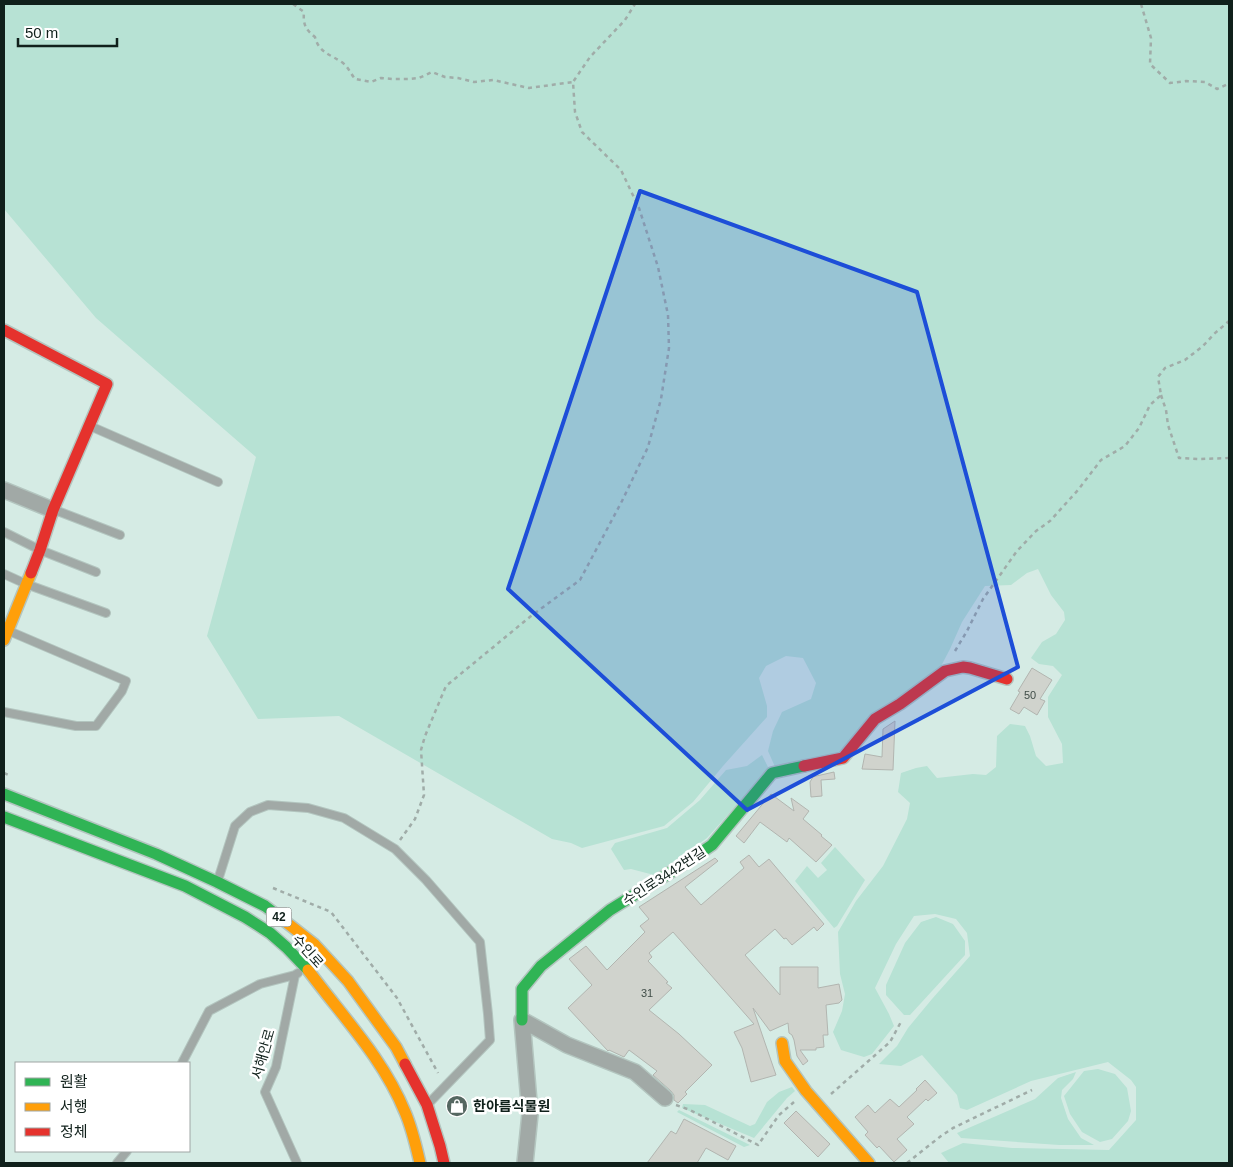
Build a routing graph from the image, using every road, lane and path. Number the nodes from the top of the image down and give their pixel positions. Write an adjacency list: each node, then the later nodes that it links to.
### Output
1 (293, 4): 4 (path)
2 (635, 4): 4 (path)
3 (1141, 4): 5 (path)
4 (574, 82): 27 (path)
5 (1229, 84)
6 (1229, 321): 8 (path)
7 (4, 330): 9 (street)
8 (1161, 395): 10 (path); 22 (path)
9 (90, 426): 11 (lane); 13 (street)
10 (1229, 458)
11 (218, 482)
12 (4, 490): 13 (street)
13 (53, 510): 15 (lane); 16 (street)
14 (4, 532): 16 (lane)
15 (120, 534)
16 (40, 550): 17 (lane); 19 (street)
17 (96, 572)
18 (4, 574): 19 (lane)
19 (26, 584): 20 (lane); 21 (street)
20 (106, 614)
21 (6, 635): 24 (lane)
22 (946, 671): 23 (street, 수인로3442번길); 31 (street, 수인로3442번길)
23 (1007, 679)
24 (4, 712)
25 (4, 794): 28 (street, 수인로 / 42)
26 (4, 817): 29 (street, 수인로 / 42)
27 (395, 849): 28 (lane); 38 (lane)
28 (218, 882): 38 (street, 수인로 / 42)
29 (305, 967): 30 (lane); 43 (street, 수인로 / 42)
30 (295, 976): 34 (lane); 42 (lane, 서해안로)
31 (522, 1020): 37 (street); 45 (street, 수인로3442번길)
32 (902, 1020): 39 (path)
33 (782, 1043): 36 (street)
34 (183, 1062)
35 (1032, 1090): 47 (path)
36 (806, 1091): 37 (path); 39 (street)
37 (665, 1098)
38 (427, 1105): 44 (street, 수인로 / 42)
39 (819, 1105): 46 (street)
40 (126, 1152): 41 (lane)
41 (116, 1163)
42 (297, 1163)
43 (420, 1163)
44 (444, 1163)
45 (525, 1163)
46 (869, 1163)
47 (907, 1163)

